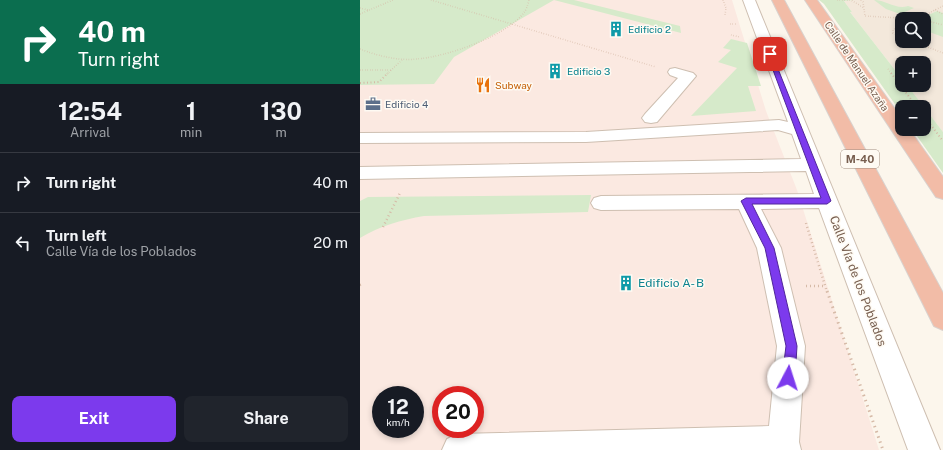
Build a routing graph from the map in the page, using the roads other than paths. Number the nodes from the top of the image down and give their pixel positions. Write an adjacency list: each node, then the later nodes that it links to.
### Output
1 (749, 0): 6 (street, Calle Vía de los Poblados)
2 (778, 0): 15 (highway, M-40)
3 (811, 0): 11 (highway, Calle de Manuel Azaña)
4 (675, 72): 5 (street)
5 (651, 118)
6 (792, 124): 7 (street); 8 (street, Calle Vía de los Poblados)
7 (360, 138)
8 (813, 165): 9 (street); 13 (street, Calle Vía de los Poblados)
9 (698, 168): 10 (street); 12 (street)
10 (360, 173)
11 (943, 192)
12 (736, 201): 13 (street); 14 (street); 16 (street)
13 (827, 201): 18 (street, Calle Vía de los Poblados)
14 (601, 203)
15 (943, 318)
16 (784, 446): 17 (street)
17 (458, 450)
18 (924, 450)

